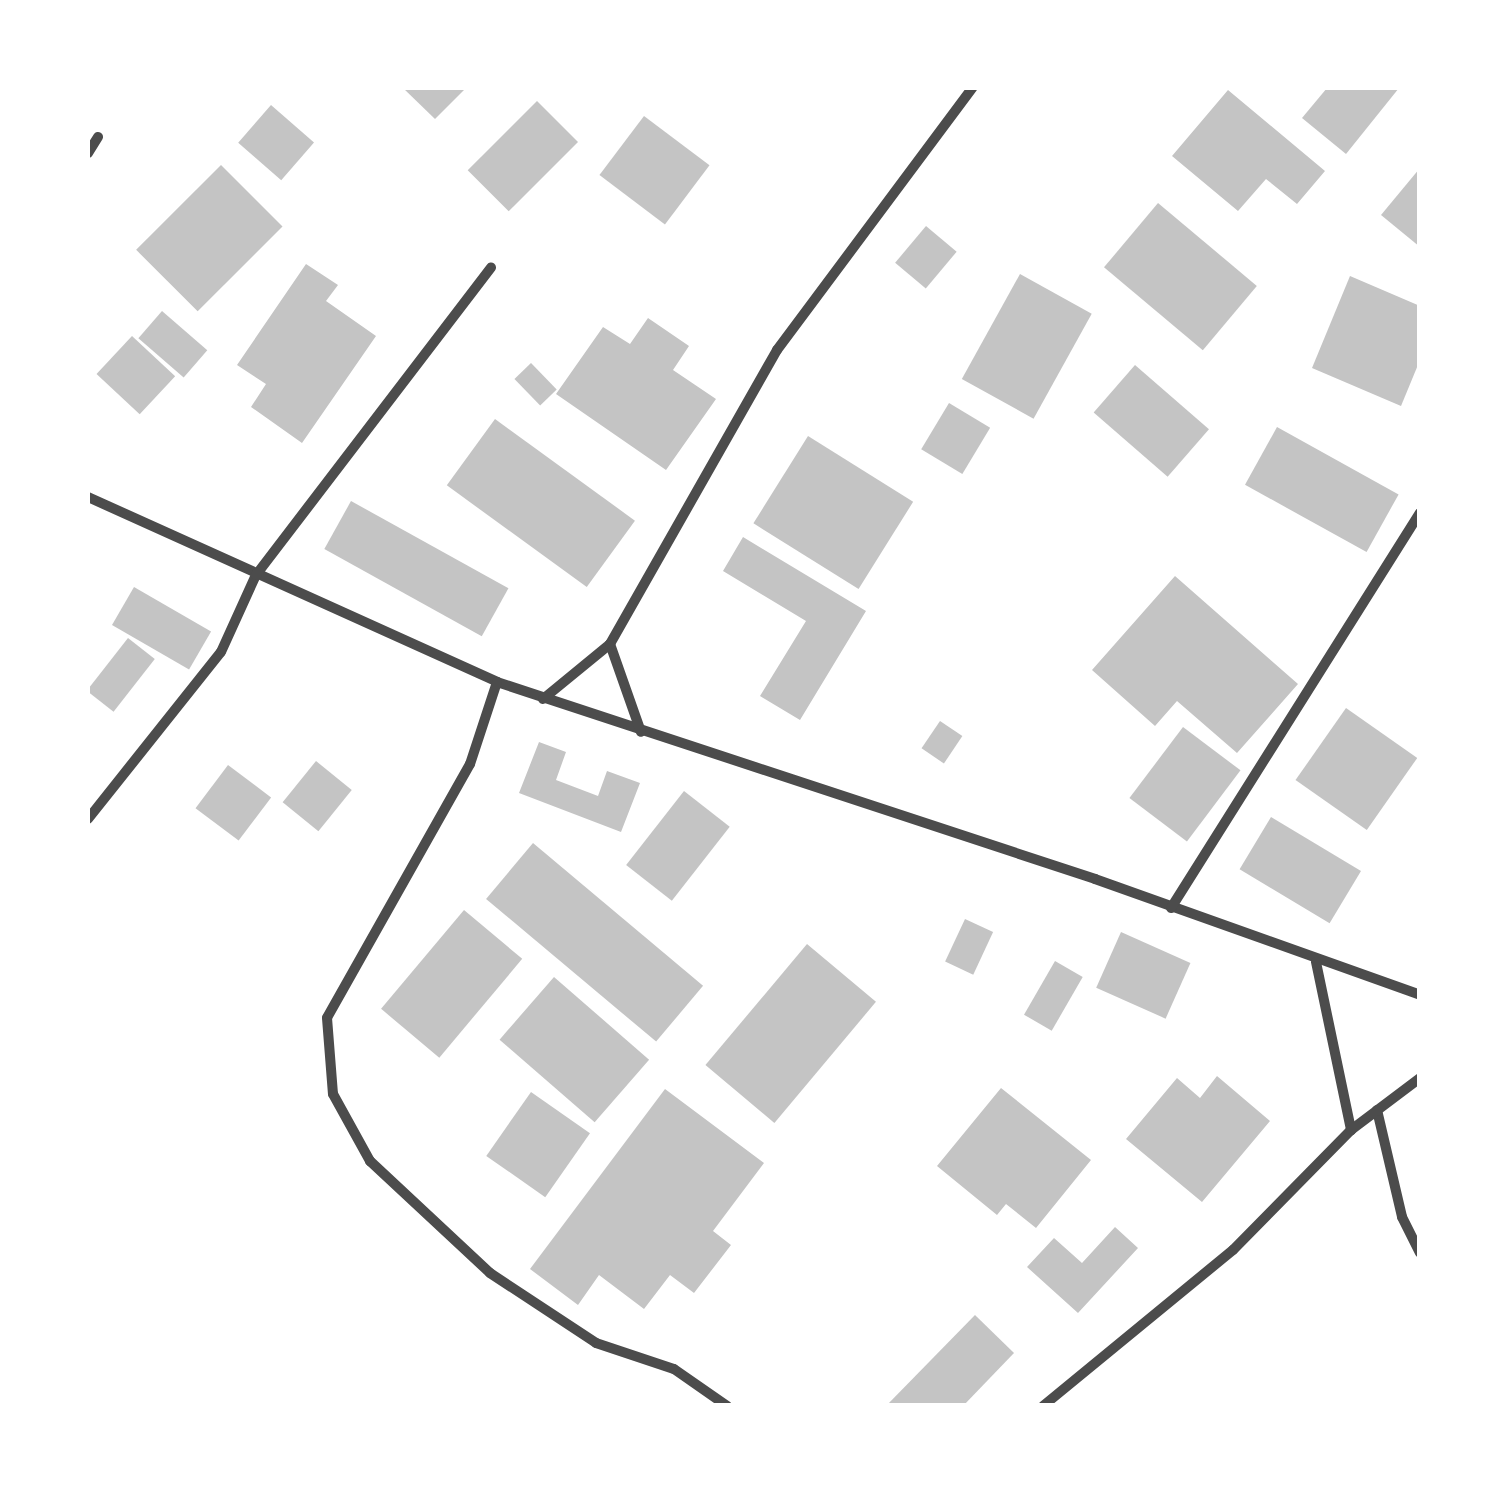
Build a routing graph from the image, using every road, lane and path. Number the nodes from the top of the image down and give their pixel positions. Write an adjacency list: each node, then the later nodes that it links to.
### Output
1 (972, 88): 8 (street)
2 (98, 137): 3 (street)
3 (88, 153)
4 (491, 268): 7 (street)
5 (88, 498): 7 (street)
6 (1420, 513): 13 (street)
7 (256, 575): 9 (street); 12 (street)
8 (610, 644): 10 (street); 11 (street)
9 (497, 682): 10 (street); 20 (street)
10 (543, 699): 11 (street)
11 (641, 732): 13 (street)
12 (88, 819)
13 (1171, 908): 14 (street)
14 (1316, 962): 15 (street); 18 (street)
15 (1420, 995)
16 (1420, 1078): 17 (street)
17 (1377, 1110): 18 (street); 19 (street)
18 (1351, 1130): 21 (street)
19 (1420, 1253)
20 (727, 1406)
21 (1043, 1406)

